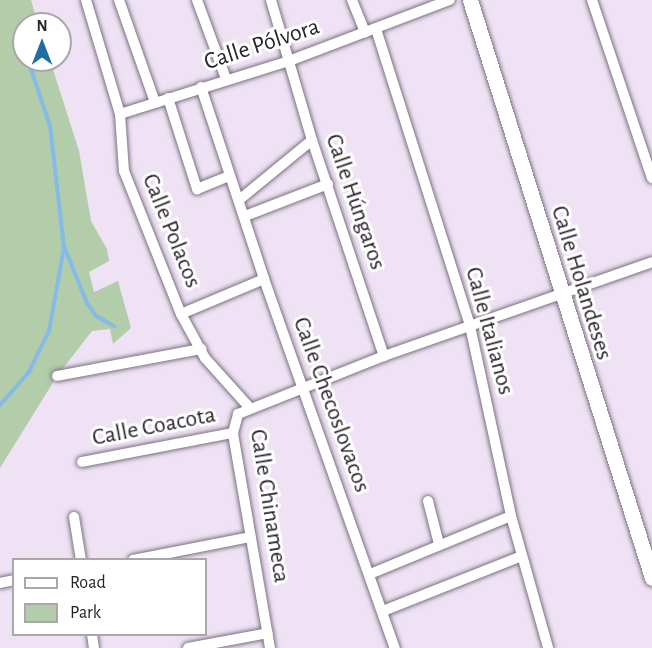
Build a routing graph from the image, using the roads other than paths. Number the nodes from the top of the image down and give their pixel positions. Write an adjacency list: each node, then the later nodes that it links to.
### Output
1 (86, 0): 17 (street, Calle Polacos)
2 (119, 0): 16 (street)
3 (197, 0): 13 (street)
4 (271, 0): 12 (street, Calle Húngaros)
5 (352, 0): 11 (street)
6 (450, 0): 9 (street, Calle Pólvora)
7 (470, 0): 26 (street, Calle Holandeses)
8 (592, 0): 20 (street)
9 (429, 3): 10 (street, Calle Pólvora)
10 (376, 29): 11 (street, Calle Pólvora); 28 (street, Calle Italianos)
11 (365, 33): 12 (street, Calle Pólvora)
12 (289, 61): 13 (street, Calle Pólvora); 18 (street, Calle Húngaros)
13 (226, 79): 14 (street, Calle Pólvora)
14 (201, 87): 15 (street, Calle Pólvora); 19 (street, Calle Checoslovacos)
15 (168, 98): 16 (street, Calle Pólvora); 19 (street)
16 (155, 102): 17 (street, Calle Pólvora)
17 (120, 114): 27 (street, Calle Polacos)
18 (312, 140): 21 (street, Calle Húngaros); 22 (street)
19 (228, 176): 22 (street, Calle Checoslovacos)
20 (652, 178)
21 (328, 184): 23 (street); 30 (street, Calle Húngaros)
22 (239, 200): 23 (street, Calle Checoslovacos)
23 (245, 216): 25 (street, Calle Checoslovacos)
24 (652, 262): 26 (street)
25 (264, 279): 27 (street); 32 (street, Calle Checoslovacos)
26 (561, 294): 28 (street); 45 (street, Calle Holandeses)
27 (181, 314): 29 (street, Calle Polacos)
28 (470, 326): 30 (street); 37 (street, Calle Italianos)
29 (203, 353): 31 (street); 33 (street, Calle Chinameca)
30 (384, 356): 32 (street)
31 (57, 376)
32 (302, 387): 33 (street); 44 (street, Calle Checoslovacos)
33 (249, 407): 34 (street, Calle Chinameca)
34 (233, 433): 35 (street, Calle Coacota); 39 (street, Calle Chinameca)
35 (82, 462)
36 (428, 501): 40 (street)
37 (511, 516): 40 (street); 41 (street, Calle Italianos)
38 (74, 517): 42 (street)
39 (250, 537): 43 (street); 47 (street, Calle Chinameca)
40 (439, 544): 44 (street)
41 (522, 556): 46 (street); 51 (street, Calle Italianos)
42 (81, 558)
43 (143, 558)
44 (370, 574): 46 (street, Calle Checoslovacos)
45 (652, 579)
46 (383, 611): 50 (street, Calle Checoslovacos)
47 (268, 633): 48 (street); 49 (street, Calle Chinameca)
48 (188, 648)
49 (270, 648)
50 (395, 648)
51 (548, 648)

